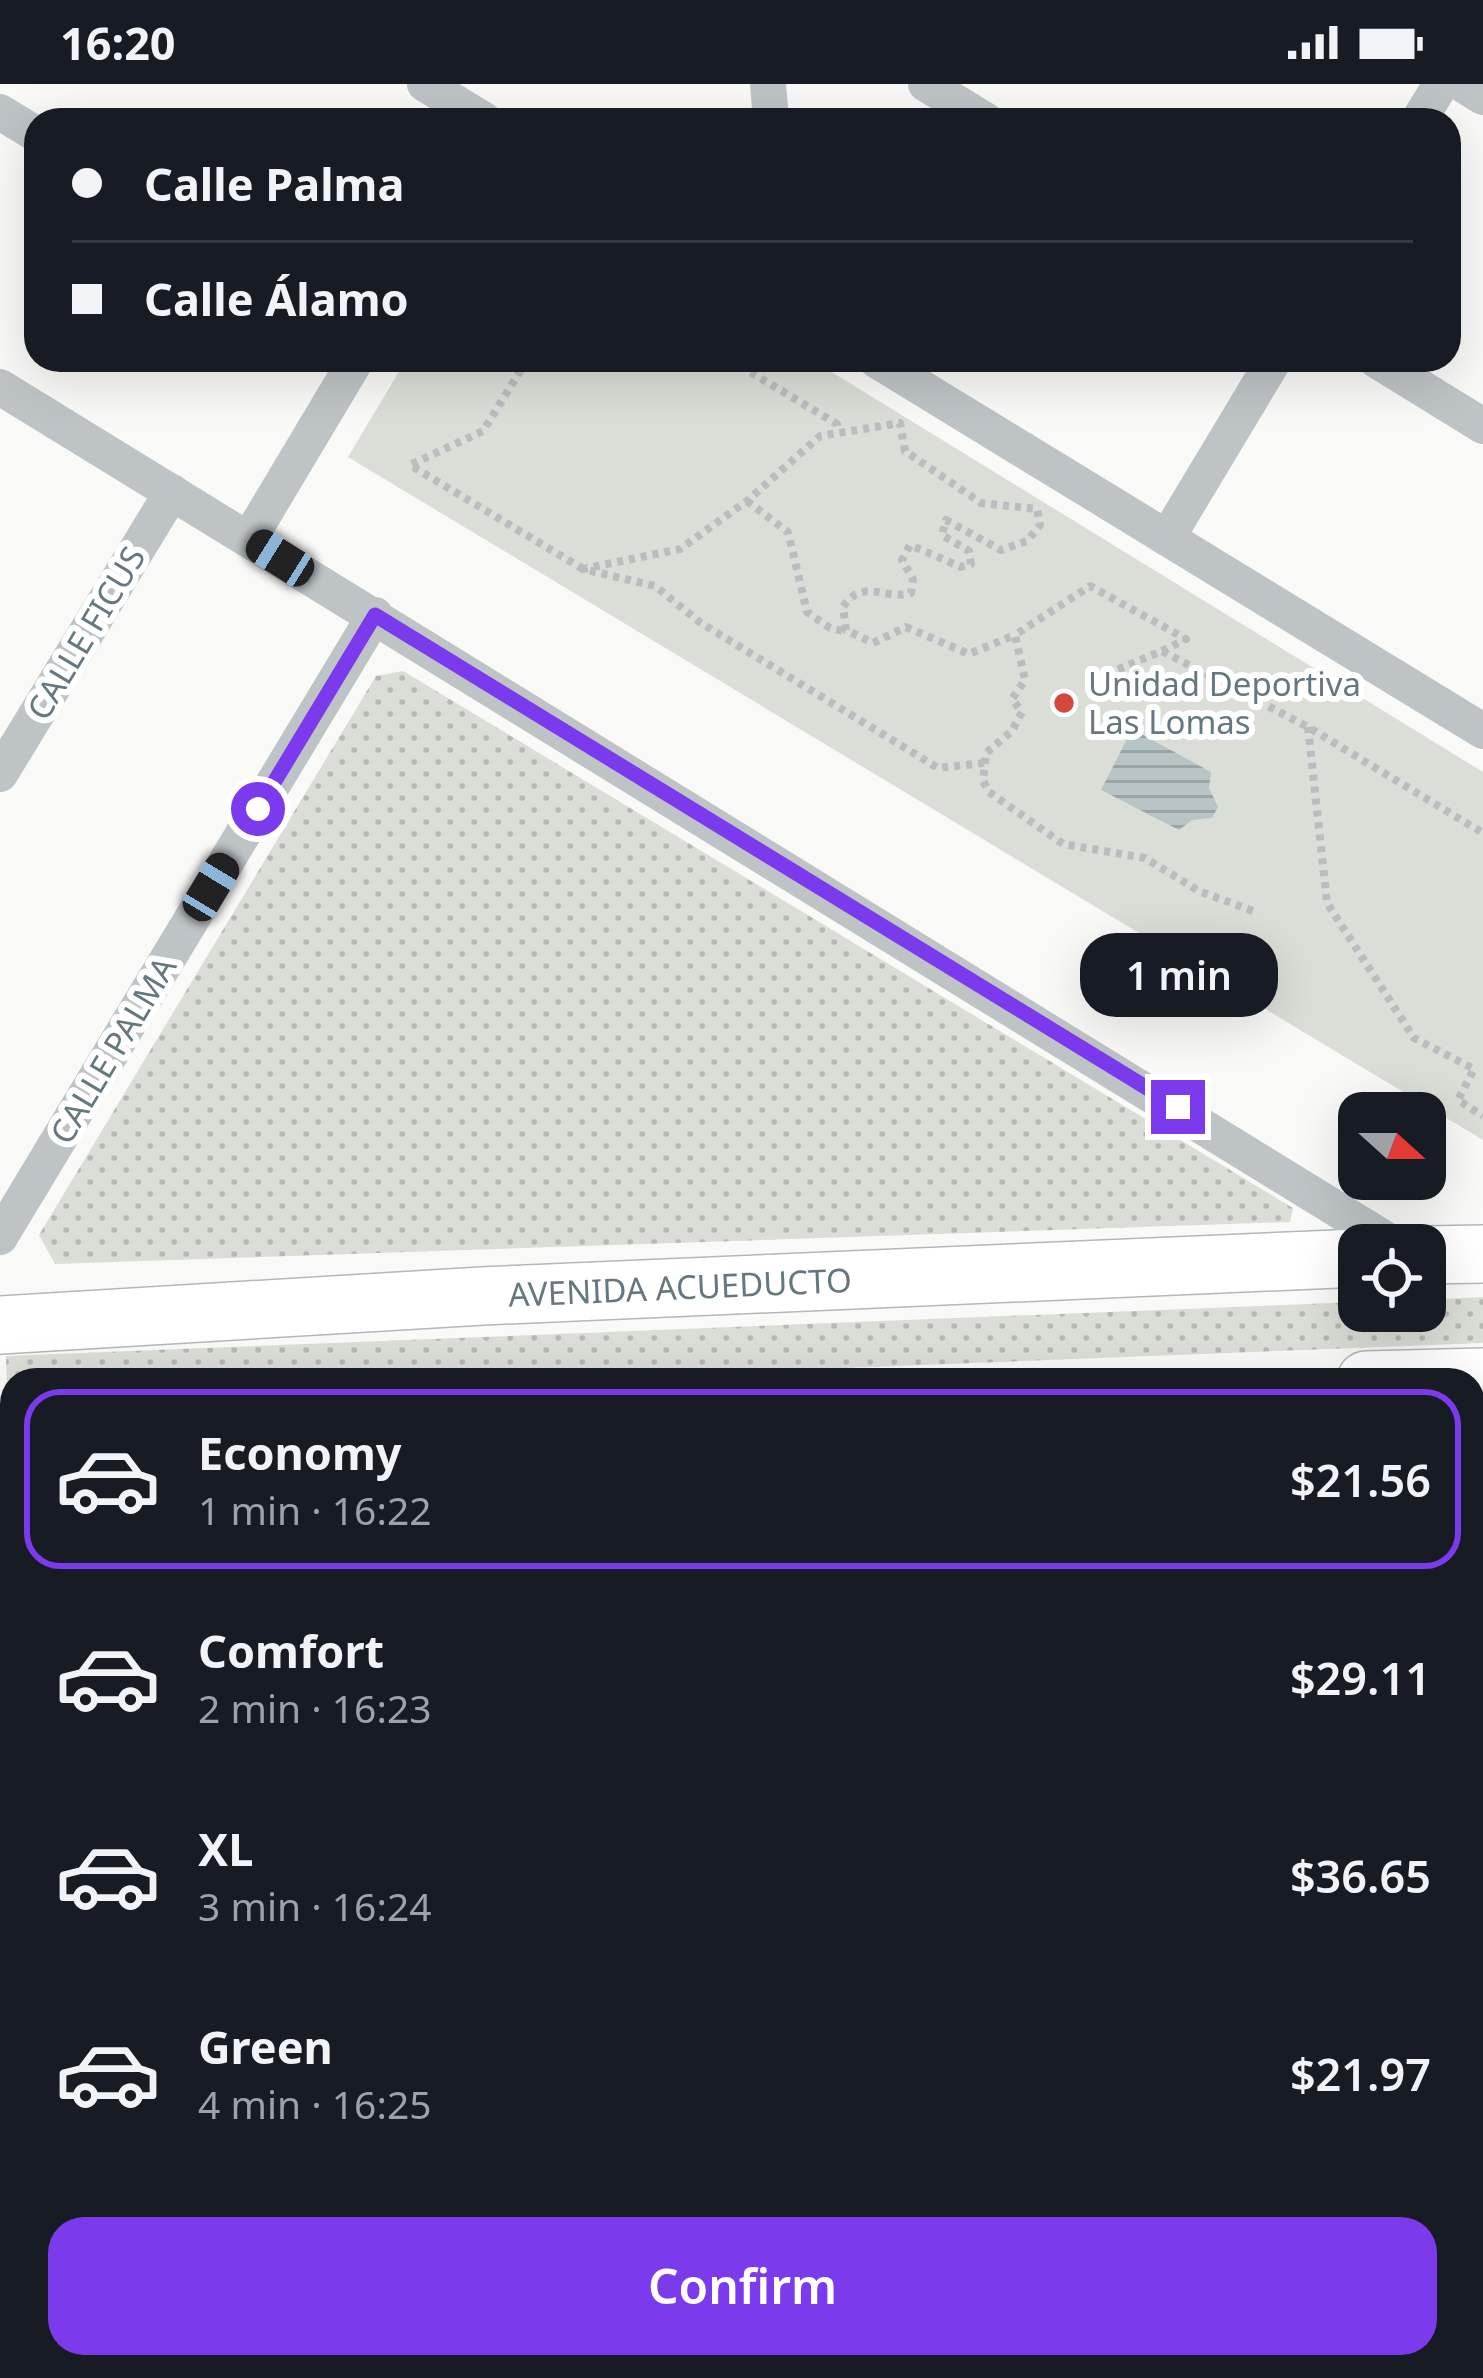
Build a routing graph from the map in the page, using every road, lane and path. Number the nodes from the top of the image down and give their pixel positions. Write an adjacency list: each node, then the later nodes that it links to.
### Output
1 (425, 84): 5 (street)
2 (926, 84): 6 (street)
3 (1462, 84): 4 (street)
4 (1483, 97)
5 (464, 108)
6 (965, 108)
7 (349, 372): 18 (street)
8 (520, 372): 20 (path)
9 (750, 372): 15 (path)
10 (895, 372): 19 (street)
11 (1267, 372): 19 (street)
12 (1395, 372): 14 (street)
13 (0, 387): 16 (street)
14 (1483, 426)
15 (836, 430): 17 (path); 22 (path)
16 (172, 493): 18 (street); 29 (street, CALLE FICUS)
17 (747, 501): 20 (path); 22 (path)
18 (249, 538): 21 (street)
19 (1167, 538): 27 (street)
20 (583, 569): 28 (path)
21 (375, 615): 33 (street); 34 (street, CALLE PALMA)
22 (850, 633): 23 (path)
23 (1015, 635): 24 (path); 28 (path)
24 (1162, 651): 25 (path); 26 (path)
25 (1107, 674)
26 (1308, 728): 30 (path); 32 (path)
27 (1483, 731)
28 (984, 763): 31 (path)
29 (0, 774)
30 (1483, 833)
31 (1253, 911)
32 (1483, 1116)
33 (1361, 1224)
34 (0, 1238)
35 (1483, 1254): 36 (main road)
36 (1446, 1255)
37 (1338, 1259): 38 (main road, AVENIDA ACUEDUCTO)
38 (0, 1324)

